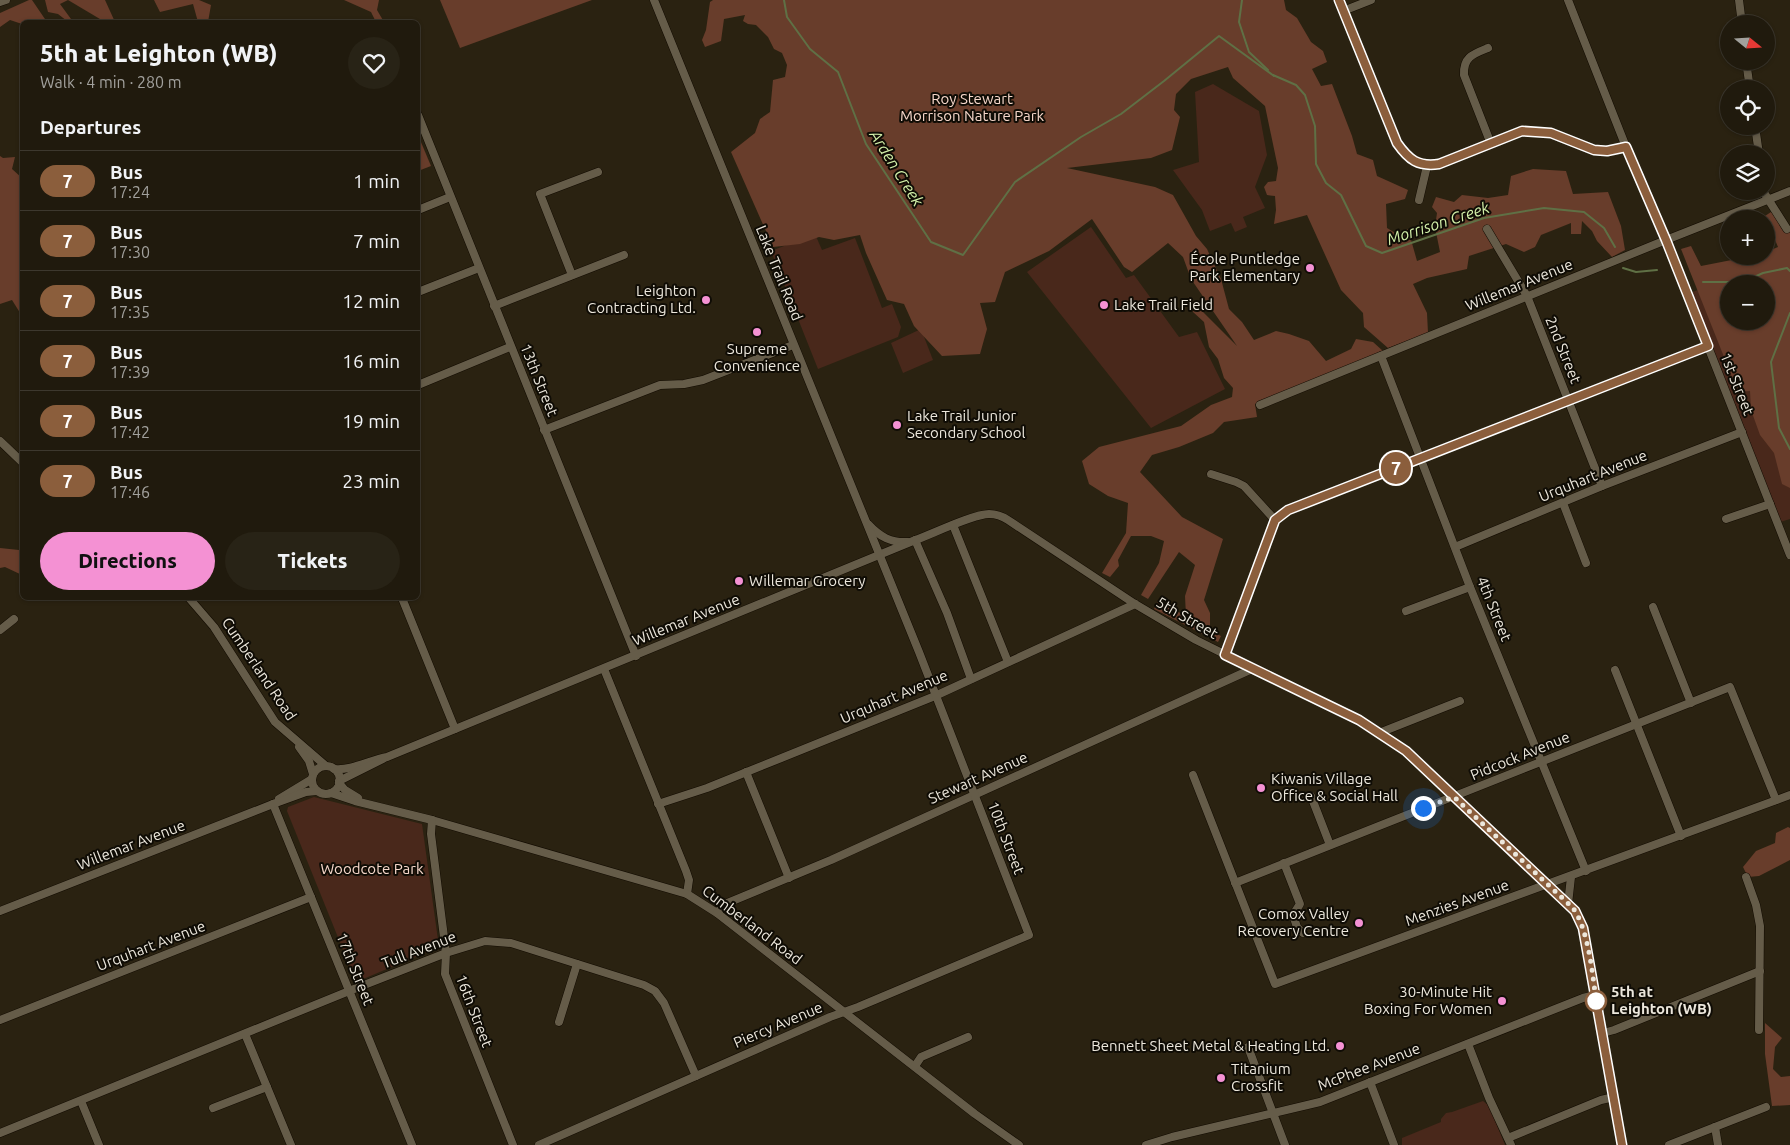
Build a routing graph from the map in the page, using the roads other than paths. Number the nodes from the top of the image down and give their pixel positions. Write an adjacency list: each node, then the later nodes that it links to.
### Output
1 (6, 0): 7 (street)
2 (654, 0): 31 (street, Lake Trail Road)
3 (1339, 0): 8 (street)
4 (1371, 0): 8 (street)
5 (1568, 0): 13 (street, 1st Street)
6 (1738, 0): 9 (street)
7 (0, 2)
8 (1343, 11): 14 (street)
9 (1740, 15)
10 (1488, 48): 12 (street)
11 (420, 120): 17 (street, 13th Street)
12 (1491, 144): 13 (street); 14 (street)
13 (1626, 147): 24 (street, 1st Street)
14 (1427, 166): 19 (street)
15 (598, 172): 27 (street)
16 (1790, 191): 18 (street, Willemar Avenue)
17 (450, 197): 21 (street); 26 (street, 13th Street)
18 (1775, 197)
19 (1419, 200)
20 (1769, 200): 23 (street); 24 (street, Willemar Avenue)
21 (420, 209)
22 (1487, 229): 29 (street, 2nd Street)
23 (1787, 230)
24 (1666, 240): 29 (street, Willemar Avenue); 32 (street, 1st Street)
25 (624, 255): 27 (street)
26 (479, 268): 28 (street); 30 (street, 13th Street)
27 (572, 275): 30 (street)
28 (420, 291)
29 (1527, 296): 34 (street, Willemar Avenue); 36 (street, 2nd Street)
30 (494, 306): 33 (street, 13th Street)
31 (793, 345): 38 (street); 48 (street, Lake Trail Road)
32 (1708, 346): 36 (street); 39 (street, 1st Street)
33 (510, 347): 35 (street); 38 (street, 13th Street)
34 (1380, 356): 37 (street, Willemar Avenue); 41 (street, 4th Street)
35 (420, 384)
36 (1569, 402): 41 (street); 44 (street, 2nd Street)
37 (1260, 405)
38 (544, 430): 66 (street, 13th Street)
39 (1742, 432): 44 (street, Urquhart Avenue); 46 (street, 1st Street)
40 (0, 441): 42 (street)
41 (1420, 459): 50 (street); 53 (street, 4th Street)
42 (20, 460)
43 (1211, 474): 50 (street)
44 (1602, 486): 45 (street, Urquhart Avenue)
45 (1563, 503): 53 (street, Urquhart Avenue); 56 (street)
46 (1770, 504): 49 (street); 54 (street, 1st Street)
47 (996, 514): 51 (street, Willemar Avenue); 60 (street, 5th Street)
48 (864, 519): 52 (street); 55 (street, Lake Trail Road)
49 (1726, 519)
50 (1275, 520): 65 (street)
51 (953, 525): 52 (street, Willemar Avenue); 67 (street)
52 (914, 541): 55 (street, Willemar Avenue); 71 (street)
53 (1454, 547): 57 (street, 4th Street)
54 (1790, 555)
55 (879, 556): 66 (street, Willemar Avenue); 72 (street, 10th Street)
56 (1586, 563)
57 (1470, 587): 62 (street); 80 (street, 4th Street)
58 (190, 600): 77 (street, Cumberland Road)
59 (403, 600): 76 (street)
60 (1135, 604): 65 (street, 5th Street); 67 (street, Urquhart Avenue)
61 (1653, 607): 74 (street)
62 (1406, 611)
63 (14, 619): 64 (street)
64 (0, 630)
65 (1225, 655): 69 (street, 5th Street)
66 (636, 656): 68 (street, Willemar Avenue)
67 (1008, 662): 71 (street, Urquhart Avenue)
68 (604, 669): 76 (street, Willemar Avenue); 96 (street)
69 (1252, 669): 78 (street, 5th Street); 89 (street, Stewart Avenue)
70 (1615, 670): 75 (street)
71 (971, 679): 72 (street, Urquhart Avenue)
72 (935, 696): 83 (street, Urquhart Avenue); 89 (street, 10th Street)
73 (1460, 701): 78 (street)
74 (1691, 703): 75 (street, Pidcock Avenue); 93 (street, Pidcock Avenue)
75 (1636, 724): 80 (street, Pidcock Avenue); 98 (street)
76 (455, 729): 79 (street, Willemar Avenue)
77 (286, 733): 81 (street, Cumberland Road); 85 (street, Cumberland Road)
78 (1379, 733): 92 (street, 5th Street)
79 (387, 757): 82 (street, Willemar Avenue); 86 (street, Willemar Avenue)
80 (1542, 762): 92 (street, Pidcock Avenue); 101 (street, 4th Street)
81 (326, 766): 82 (street); 85 (street)
82 (334, 769): 86 (street)
83 (746, 772): 96 (street, Urquhart Avenue); 103 (street)
84 (1193, 775): 105 (street)
85 (312, 777): 87 (street); 95 (street, Willemar Avenue)
86 (339, 782): 88 (street); 94 (street, Cumberland Road)
87 (317, 790): 88 (street); 95 (street, Willemar Avenue)
88 (331, 793): 94 (street, Cumberland Road)
89 (974, 795): 103 (street, Stewart Avenue); 113 (street, 10th Street)
90 (1790, 795): 93 (street, Menzies Avenue)
91 (1311, 796): 99 (street)
92 (1454, 797): 99 (street, Pidcock Avenue); 106 (street, 5th Street)
93 (1776, 800): 98 (street, Menzies Avenue)
94 (364, 802): 97 (street, Cumberland Road)
95 (273, 804): 108 (street, 17th Street); 110 (street, Willemar Avenue)
96 (658, 804): 107 (street)
97 (432, 820): 107 (street, Cumberland Road); 114 (street, 16th Street)
98 (1681, 836): 101 (street, Menzies Avenue)
99 (1330, 845): 100 (street, Pidcock Avenue)
100 (1284, 864): 105 (street, Pidcock Avenue); 112 (street)
101 (1586, 871): 102 (street, Menzies Avenue)
102 (1571, 876): 106 (street, Menzies Avenue); 109 (street)
103 (789, 878): 111 (street, Stewart Avenue)
104 (1746, 878): 116 (street)
105 (1235, 882): 106 (street, Menzies Avenue)
106 (1547, 885): 109 (street, 5th Street)
107 (686, 894): 111 (street, Cumberland Road)
108 (311, 897): 117 (street, 17th Street); 120 (street, Urquhart Avenue)
109 (1568, 904): 118 (street, 5th Street)
110 (0, 911)
111 (717, 913): 119 (street, Cumberland Road)
112 (1303, 933)
113 (1029, 935): 119 (street, Piercy Avenue)
114 (446, 953): 115 (street, Tull Avenue); 117 (street, Tull Avenue); 145 (street, 16th Street)
115 (576, 964): 121 (street); 129 (street, Tull Avenue)
116 (1760, 971): 122 (street); 123 (street)
117 (349, 991): 124 (street, Tull Avenue); 144 (street, 17th Street)
118 (1595, 995): 123 (street, 5th Street); 126 (street, McPhee Avenue)
119 (844, 1012): 128 (street, Cumberland Road); 129 (street, Piercy Avenue)
120 (0, 1020)
121 (559, 1022)
122 (1759, 1030)
123 (1603, 1033): 132 (street, 5th Street)
124 (245, 1034): 131 (street); 133 (street, Tull Avenue)
125 (968, 1037): 128 (street)
126 (1468, 1044): 130 (street, McPhee Avenue); 140 (street)
127 (1248, 1047): 136 (street)
128 (914, 1066): 141 (street, Cumberland Road)
129 (696, 1076): 146 (street, Piercy Avenue)
130 (1370, 1082): 136 (street, McPhee Avenue); 150 (street)
131 (267, 1087): 135 (street); 143 (street)
132 (1614, 1097): 140 (street); 151 (street, 5th Street)
133 (81, 1101): 138 (street, Tull Avenue); 142 (street)
134 (1766, 1107): 137 (street)
135 (213, 1108)
136 (1274, 1113): 139 (street, McPhee Avenue); 149 (street)
137 (1715, 1127): 152 (street); 153 (street)
138 (0, 1133)
139 (1174, 1141): 148 (street, McPhee Avenue)
140 (1509, 1142)
141 (1012, 1143): 147 (street, Cumberland Road)
142 (99, 1145)
143 (291, 1145)
144 (412, 1145)
145 (513, 1145)
146 (539, 1145)
147 (1019, 1145)
148 (1146, 1145)
149 (1286, 1145)
150 (1394, 1145)
151 (1622, 1145)
152 (1669, 1145)
153 (1718, 1145)

